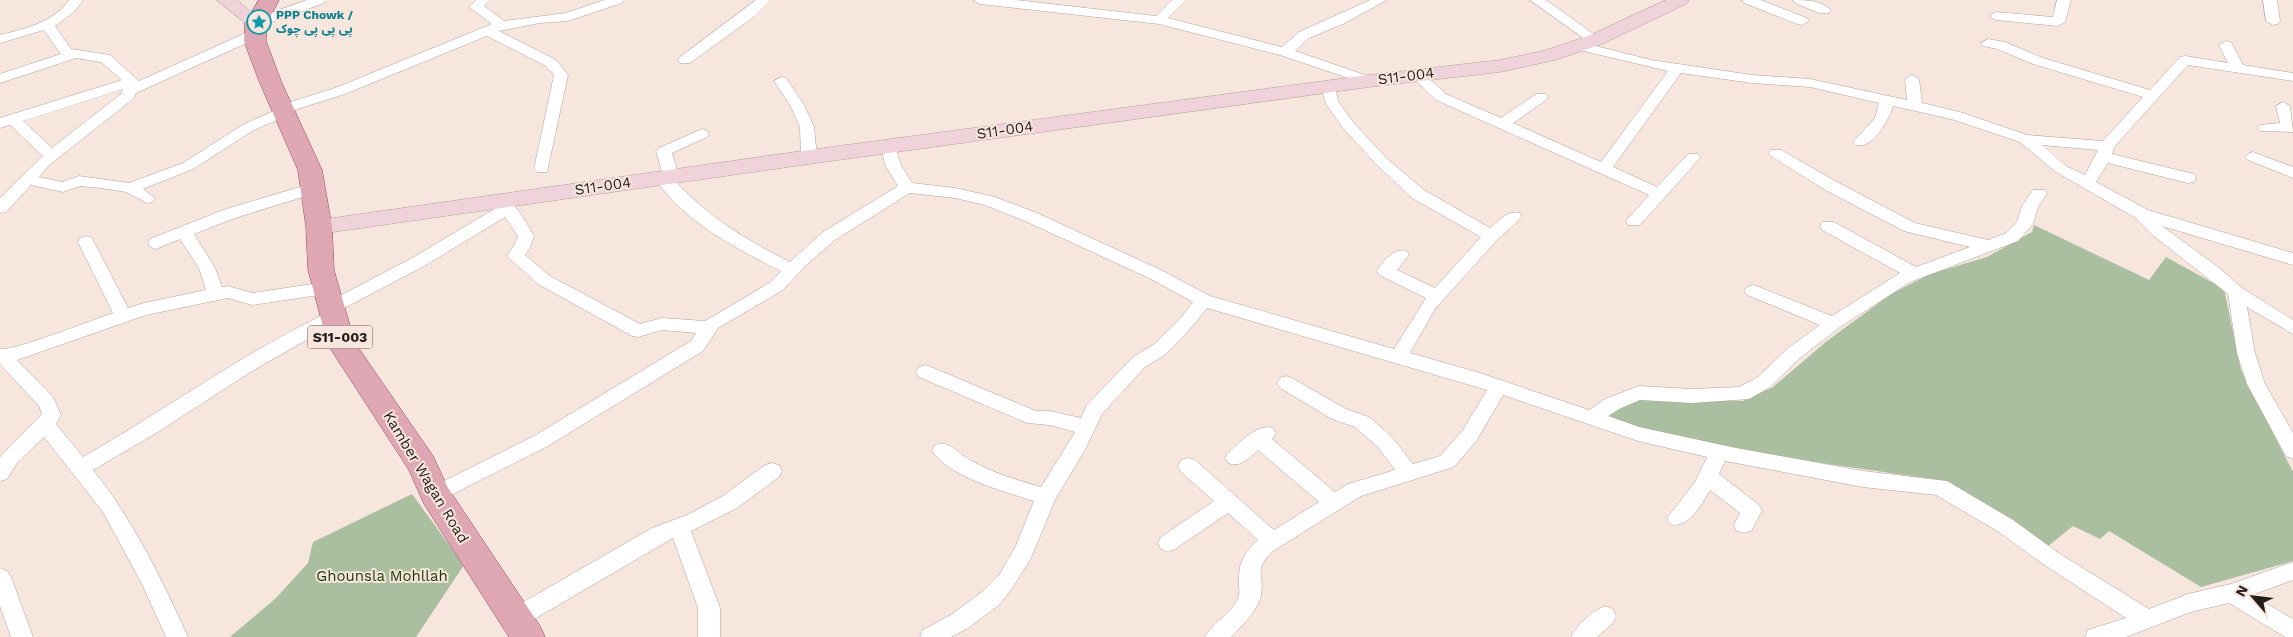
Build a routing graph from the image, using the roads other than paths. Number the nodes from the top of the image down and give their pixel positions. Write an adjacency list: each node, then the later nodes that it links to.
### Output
1 (76, 0): 23 (street)
2 (226, 0): 19 (street)
3 (319, 0): 19 (street)
4 (483, 0): 24 (street)
5 (617, 0): 24 (street)
6 (764, 0): 32 (street)
7 (980, 0): 16 (street)
8 (1179, 0): 20 (street)
9 (1380, 0): 30 (street)
10 (1537, 0): 27 (street)
11 (1680, 0): 27 (street, S11-004)
12 (1749, 0): 21 (street)
13 (1800, 0): 17 (street)
14 (2064, 0): 18 (street)
15 (2270, 0): 22 (street)
16 (1080, 5): 20 (street)
17 (1824, 10)
18 (1996, 16)
19 (260, 19): 41 (street); 48 (main road, Kamber Wagan Road / S11-003)
20 (1159, 20): 30 (street)
21 (1802, 21)
22 (2273, 21)
23 (48, 24): 26 (street); 31 (street)
24 (502, 25): 25 (street)
25 (488, 31): 48 (street); 63 (street)
26 (0, 39)
27 (1586, 42): 33 (street); 35 (street, S11-004)
28 (1988, 44): 43 (street)
29 (2226, 45): 34 (street)
30 (1285, 52): 40 (street)
31 (75, 54): 37 (street); 41 (street)
32 (685, 60)
33 (1677, 68): 45 (street); 64 (street)
34 (2238, 68): 36 (street); 43 (street)
35 (1417, 75): 40 (street, S11-004); 50 (street)
36 (2293, 77)
37 (0, 79)
38 (1912, 79): 47 (street)
39 (781, 81): 60 (street)
40 (1369, 81): 42 (street, S11-004)
41 (131, 86): 49 (street); 59 (street)
42 (1328, 86): 56 (street, S11-004); 84 (street)
43 (2152, 95): 57 (street)
44 (1541, 97): 50 (street)
45 (1887, 100): 47 (street); 55 (street)
46 (2283, 106): 51 (street)
47 (1915, 107): 54 (street)
48 (284, 111): 70 (street); 71 (main road, Kamber Wagan Road / S11-003)
49 (6, 121): 59 (street)
50 (1502, 124): 64 (street)
51 (2291, 127): 52 (street)
52 (2265, 128)
53 (702, 134): 66 (street)
54 (2025, 139): 57 (street); 69 (street)
55 (1861, 142)
56 (889, 146): 60 (street, S11-004); 72 (street)
57 (2105, 151): 67 (street); 69 (street)
58 (1776, 153): 87 (street)
59 (52, 156): 68 (street)
60 (809, 156): 66 (street, S11-004)
61 (1693, 157): 73 (street)
62 (2253, 157): 65 (street)
63 (542, 169)
64 (1603, 170): 73 (street)
65 (2293, 173)
66 (667, 177): 76 (street, S11-004); 90 (street)
67 (2188, 178)
68 (27, 179): 70 (street); 77 (street)
69 (2087, 184): 78 (street)
70 (130, 188): 75 (street)
71 (313, 188): 82 (main road, Kamber Wagan Road / S11-003); 83 (street)
72 (907, 188): 90 (street); 96 (street)
73 (1659, 194): 80 (street)
74 (2039, 194): 87 (street)
75 (147, 198)
76 (503, 205): 82 (street, S11-004); 97 (street); 100 (street)
77 (0, 208)
78 (2142, 214): 89 (street); 93 (street)
79 (1514, 217): 84 (street)
80 (1634, 221)
81 (1828, 226): 91 (street)
82 (319, 227): 97 (main road, Kamber Wagan Road / S11-003)
83 (184, 232): 86 (street); 94 (street)
84 (1491, 236): 95 (street)
85 (86, 242): 98 (street)
86 (156, 243)
87 (1989, 246): 91 (street)
88 (1401, 255): 95 (street)
89 (2293, 259)
90 (792, 270): 100 (street)
91 (1915, 274): 99 (street)
92 (1752, 291): 99 (street)
93 (2236, 292): 101 (street); 111 (street)
94 (216, 294): 97 (street); 98 (street)
95 (1437, 296): 102 (street)
96 (1204, 300): 102 (street); 109 (street)
97 (331, 304): 115 (street); 120 (main road, Kamber Wagan Road / S11-003)
98 (123, 316): 103 (street)
99 (1834, 323): 107 (street)
100 (709, 328): 120 (street)
101 (2293, 328)
102 (1399, 356): 106 (street)
103 (2, 357): 108 (street)
104 (925, 372): 109 (street)
105 (1286, 383): 118 (street)
106 (1498, 387): 107 (street); 118 (street)
107 (1590, 419): 112 (street)
108 (45, 424): 115 (street); 117 (street)
109 (1086, 426): 121 (street)
110 (942, 450): 121 (street)
111 (2293, 451)
112 (1719, 452): 119 (street); 134 (street)
113 (1235, 458): 123 (street)
114 (1188, 466): 122 (street)
115 (81, 468): 139 (street)
116 (772, 471): 126 (street)
117 (0, 473)
118 (1409, 474): 123 (street)
119 (1708, 478): 124 (street); 125 (street)
120 (435, 495): 135 (main road, Kamber Wagan Road / S11-003)
121 (1046, 497): 141 (street)
122 (1229, 502): 127 (street); 128 (street)
123 (1334, 503): 127 (street)
124 (1677, 518)
125 (1744, 525)
126 (679, 527): 135 (street); 140 (street)
127 (1273, 541): 137 (street)
128 (1168, 543)
129 (2293, 571): 131 (street)
130 (0, 577): 133 (street)
131 (2231, 593): 134 (street); 136 (street)
132 (1605, 616): 142 (street)
133 (8, 619): 138 (street)
134 (2148, 620): 143 (street)
135 (522, 627)
136 (2293, 630)
137 (1219, 636)
138 (22, 637)
139 (177, 637)
140 (708, 637)
141 (931, 637)
142 (1582, 637)
143 (2096, 637)

